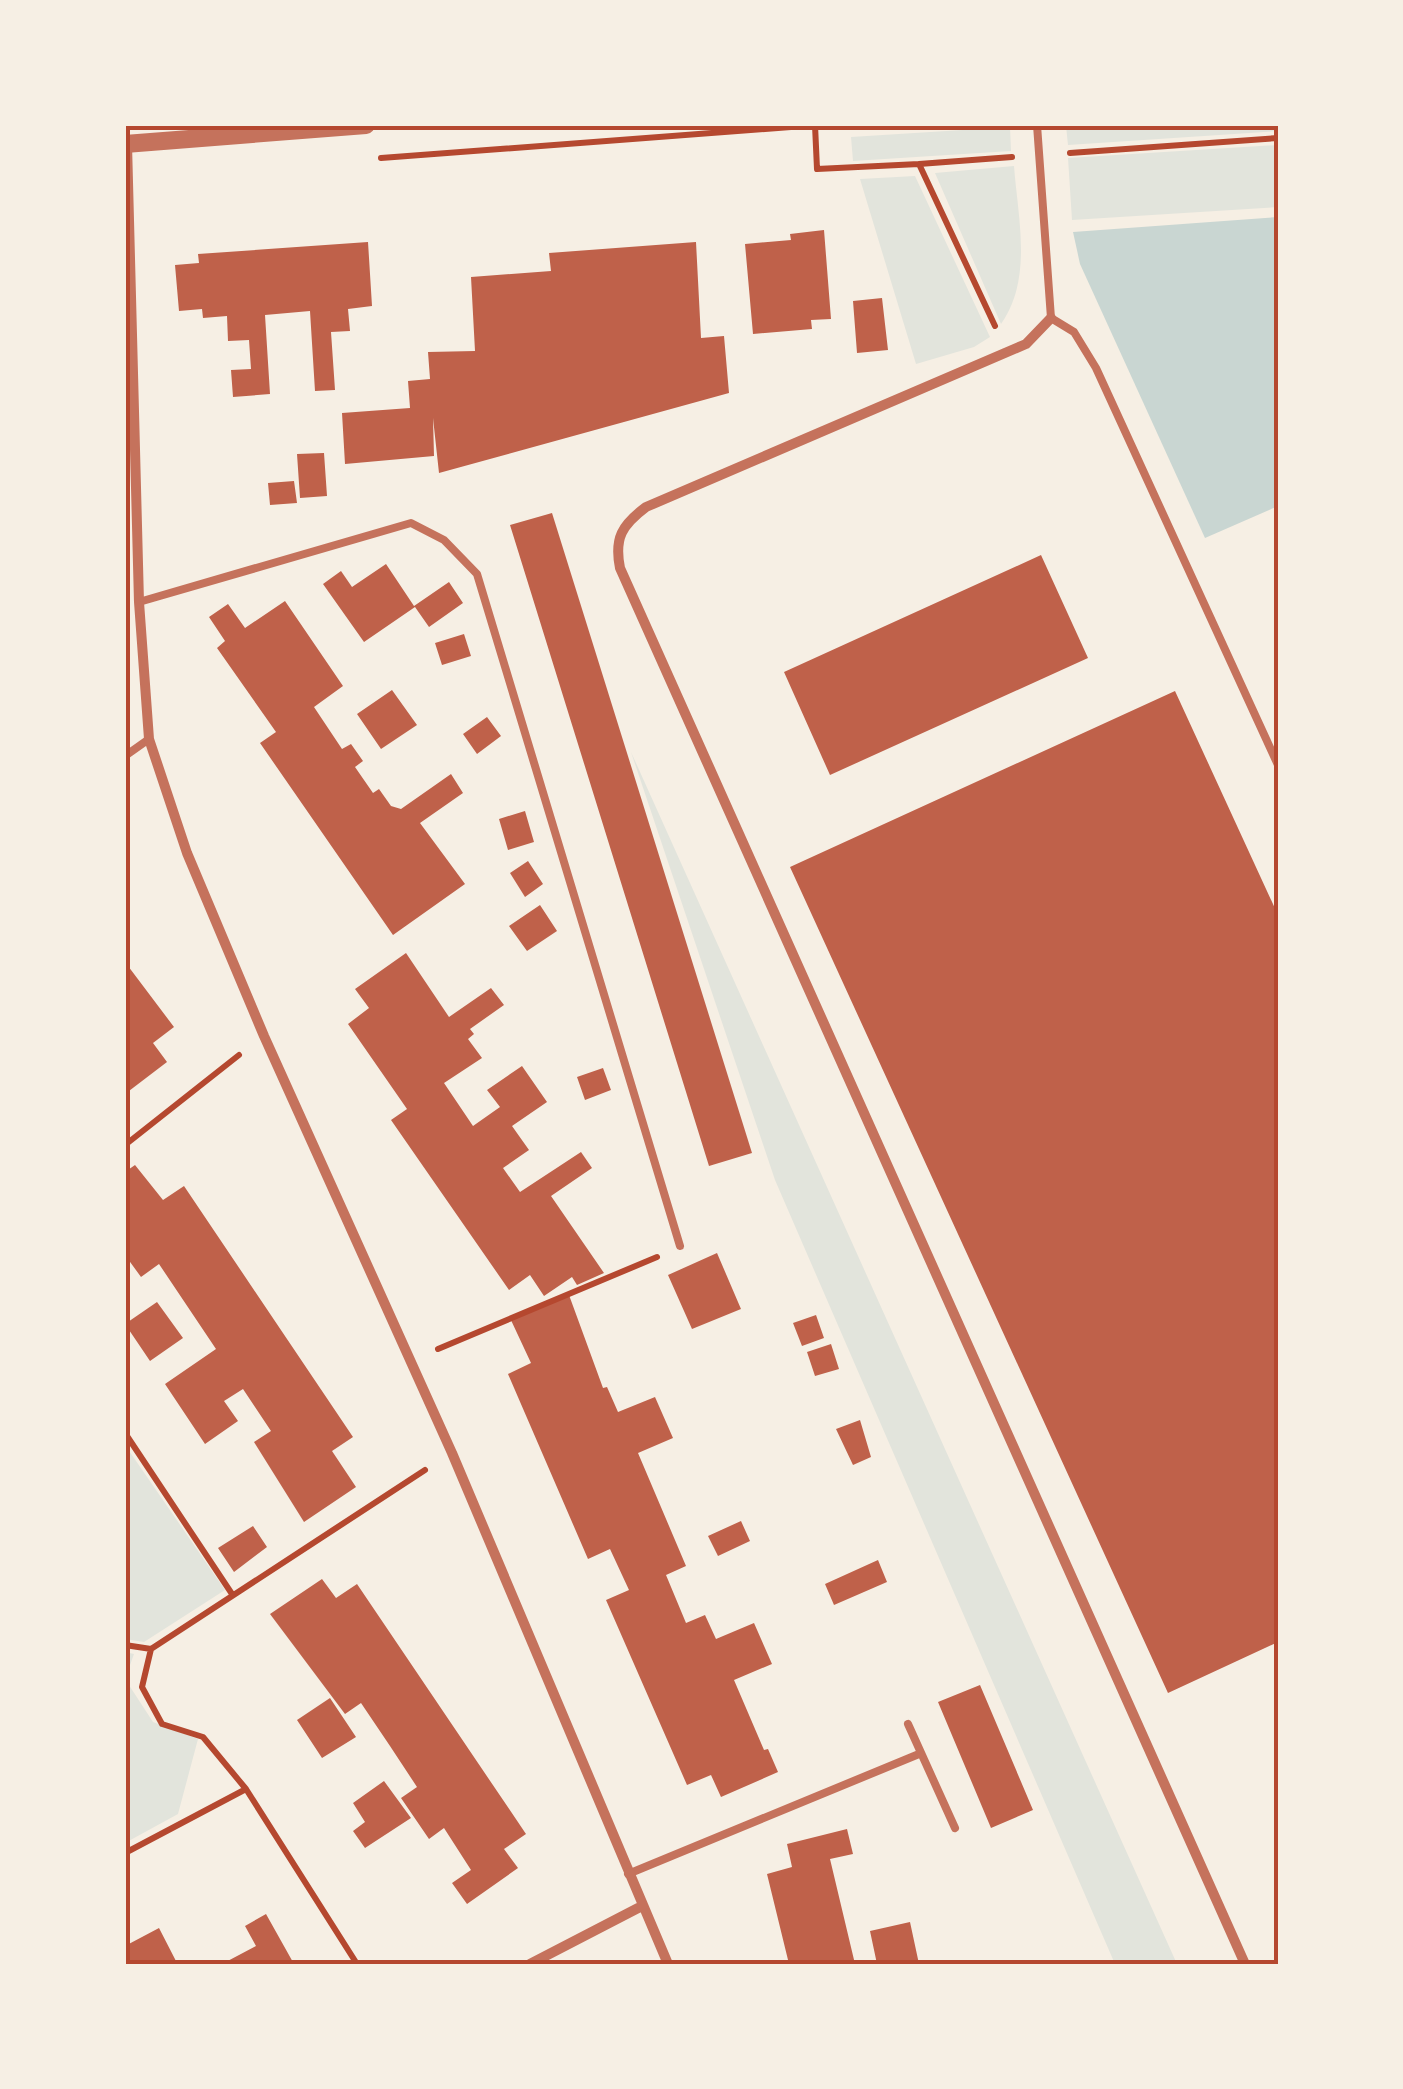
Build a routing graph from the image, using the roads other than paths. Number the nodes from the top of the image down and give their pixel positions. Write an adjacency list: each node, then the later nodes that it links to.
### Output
1 (366, 125): 3 (street)
2 (1037, 125): 5 (lane)
3 (207, 131): 4 (street)
4 (126, 144): 6 (street)
5 (1050, 318): 11 (lane); 20 (street)
6 (138, 541): 7 (street); 8 (street)
7 (125, 546)
8 (139, 602): 9 (street); 12 (lane)
9 (149, 740): 10 (lane); 16 (street)
10 (125, 756)
11 (1278, 765)
12 (680, 1246)
13 (908, 1724): 14 (lane)
14 (919, 1754): 15 (lane); 16 (lane)
15 (955, 1828)
16 (628, 1874): 17 (street)
17 (642, 1906): 18 (street); 19 (street)
18 (530, 1964)
19 (668, 1964)
20 (1244, 1964)

